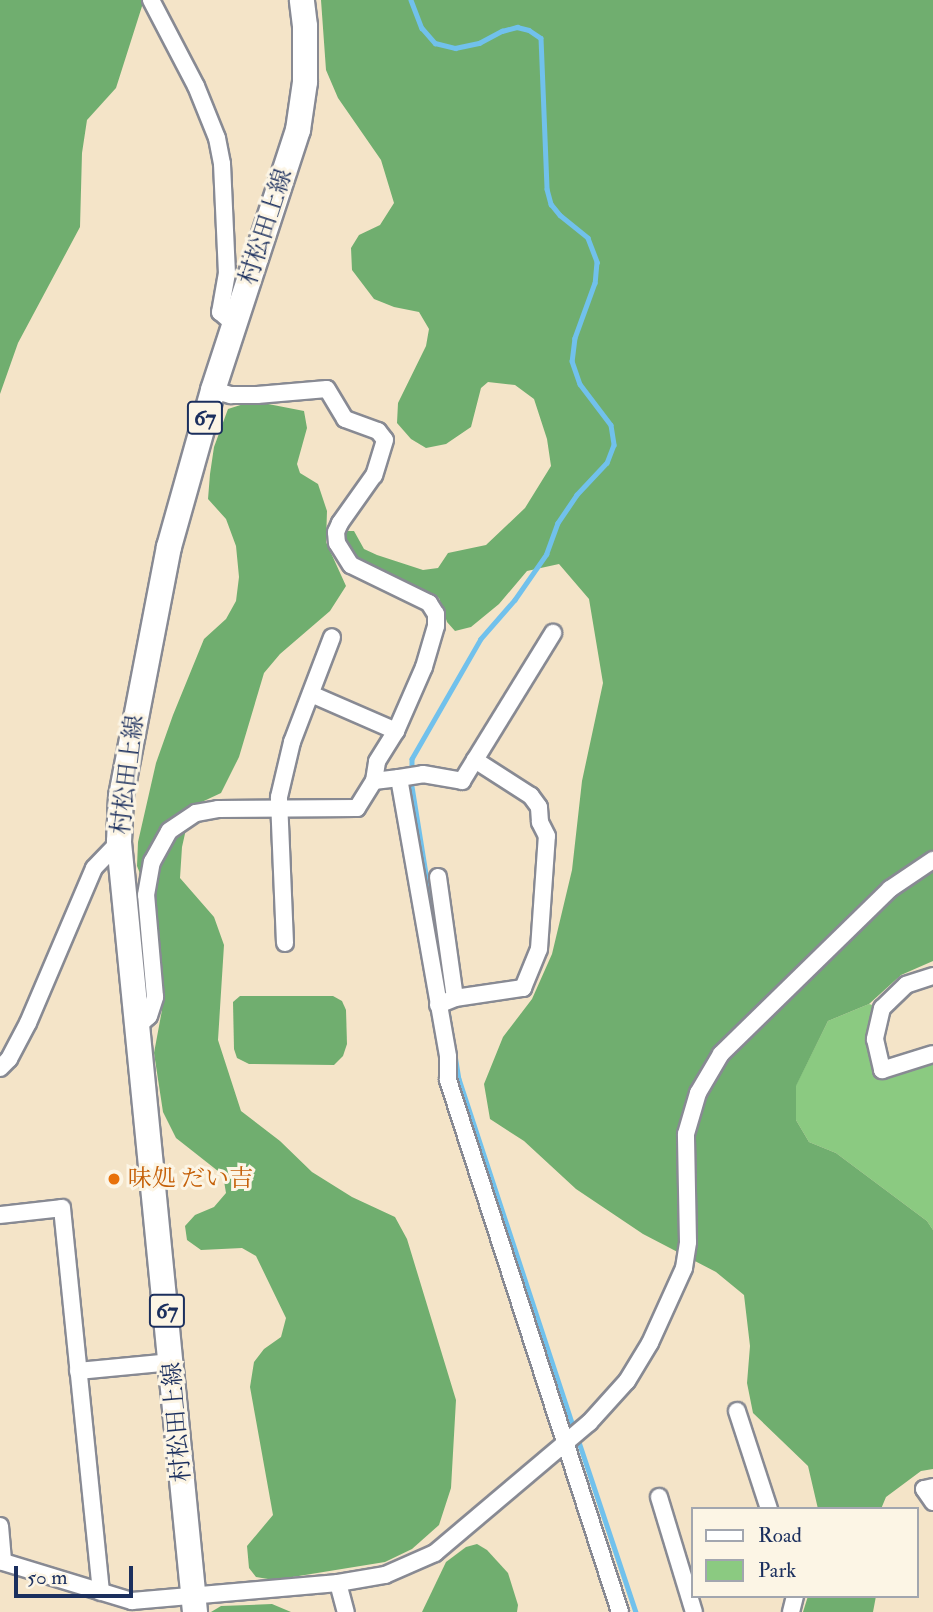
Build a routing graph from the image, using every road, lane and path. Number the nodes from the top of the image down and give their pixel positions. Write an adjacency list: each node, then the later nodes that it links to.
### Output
1 (152, 0): 3 (street)
2 (302, 0): 3 (main road, 村松田上線 / 67)
3 (234, 324): 4 (main road, 村松田上線 / 67)
4 (213, 390): 8 (street); 13 (main road, 村松田上線 / 67)
5 (553, 633): 9 (street)
6 (332, 637): 7 (street)
7 (311, 694): 8 (street); 12 (street)
8 (396, 731): 11 (street)
9 (475, 760): 10 (street); 18 (street)
10 (399, 778): 11 (street); 19 (street)
11 (374, 781): 12 (street)
12 (278, 809): 16 (street); 20 (street)
13 (119, 842): 20 (main road, 村松田上線 / 67); 22 (street)
14 (933, 860): 27 (street)
15 (438, 877): 18 (street)
16 (285, 943)
17 (933, 976): 21 (street)
18 (456, 998): 19 (street)
19 (438, 1005): 27 (street)
20 (139, 1025): 24 (main road, 村松田上線 / 67)
21 (933, 1054)
22 (0, 1068)
23 (0, 1215): 25 (street)
24 (172, 1362): 25 (street); 37 (main road, 村松田上線 / 67)
25 (78, 1371): 36 (street)
26 (737, 1411): 31 (street)
27 (566, 1443): 35 (street); 39 (street)
28 (933, 1487): 30 (street)
29 (659, 1497): 34 (street)
30 (933, 1502)
31 (768, 1507)
32 (0, 1526): 33 (street)
33 (2, 1561): 36 (street)
34 (686, 1562): 40 (street)
35 (338, 1583): 37 (street); 38 (street)
36 (101, 1592): 37 (street)
37 (195, 1605)
38 (346, 1612)
39 (620, 1612)
40 (694, 1612)

